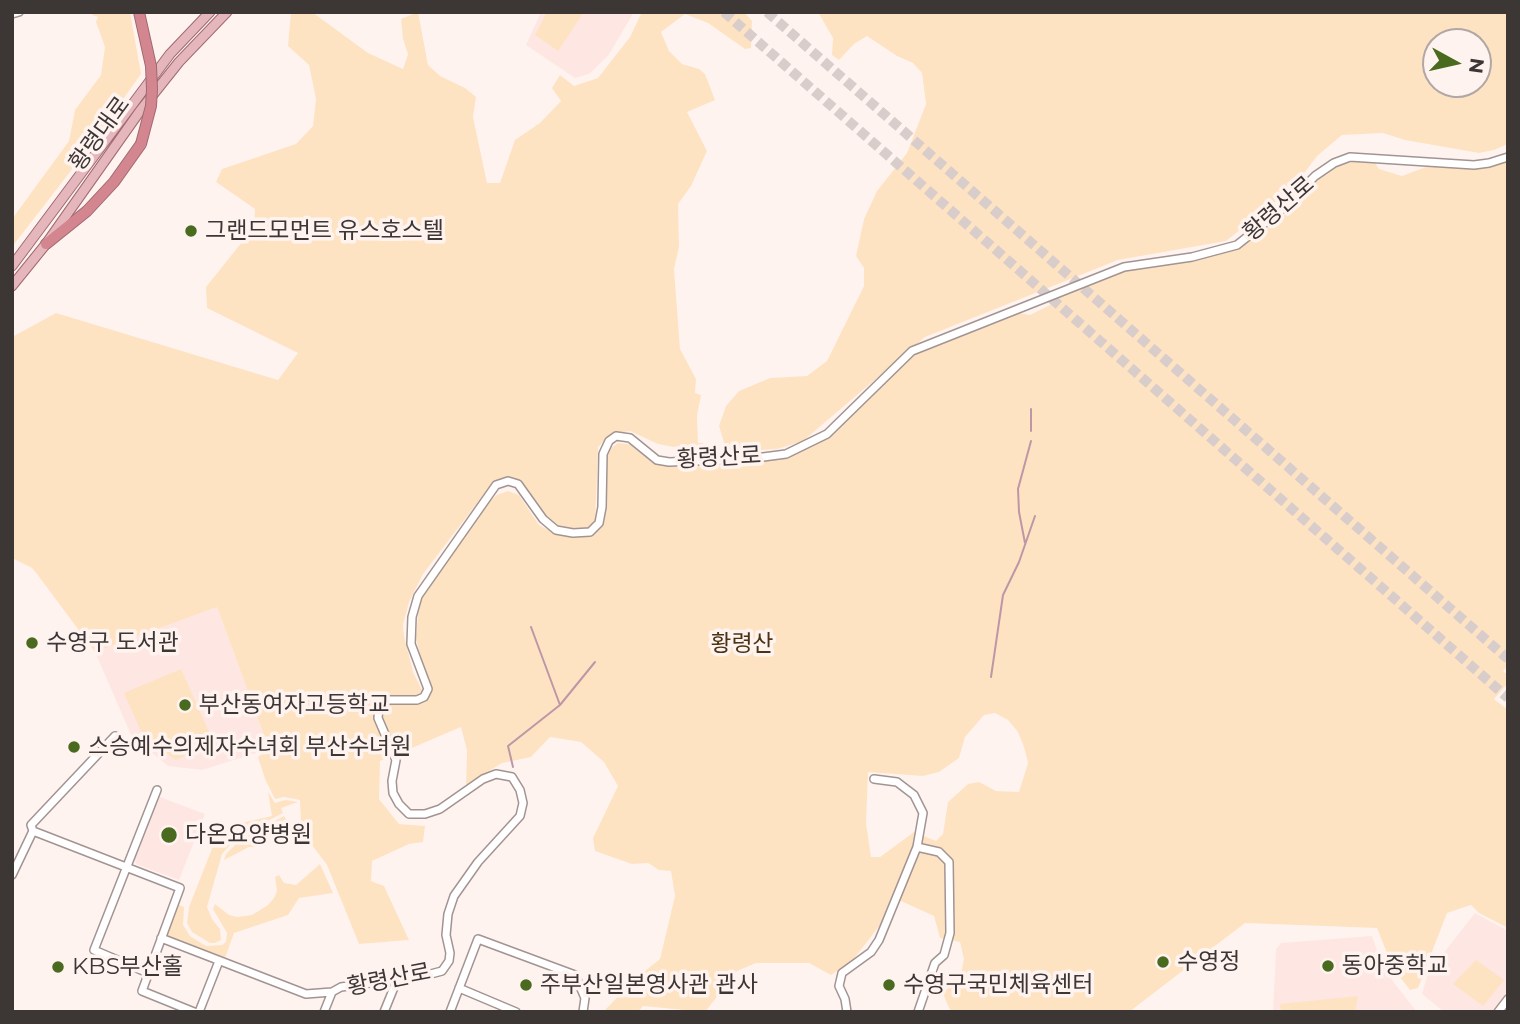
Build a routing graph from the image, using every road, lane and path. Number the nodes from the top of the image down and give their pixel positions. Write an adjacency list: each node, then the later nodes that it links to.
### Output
1 (19, 12): 5 (street)
2 (139, 12): 7 (highway, bridge)
3 (210, 12): 8 (main road, 황령대로)
4 (227, 12): 7 (main road, 황령대로)
5 (12, 14)
6 (1508, 157): 20 (street, 황령산로)
7 (46, 243): 9 (main road, 황령대로)
8 (12, 266)
9 (12, 286)
10 (115, 736): 13 (street)
11 (874, 779): 14 (street)
12 (157, 790): 15 (street)
13 (33, 831): 15 (street); 16 (street)
14 (917, 847): 31 (street); 32 (street)
15 (127, 866): 17 (street); 19 (street)
16 (12, 875)
17 (161, 938): 18 (street); 19 (street)
18 (219, 961): 22 (street); 26 (street)
19 (148, 973): 26 (street)
20 (397, 979): 22 (street, 황령산로); 28 (street)
21 (459, 988): 24 (street); 29 (street); 30 (street)
22 (332, 992): 27 (street, 황령산로)
23 (1508, 999): 25 (street)
24 (513, 1011)
25 (1501, 1011)
26 (196, 1012)
27 (324, 1012)
28 (384, 1012)
29 (450, 1012)
30 (583, 1012)
31 (847, 1012)
32 (918, 1012)

